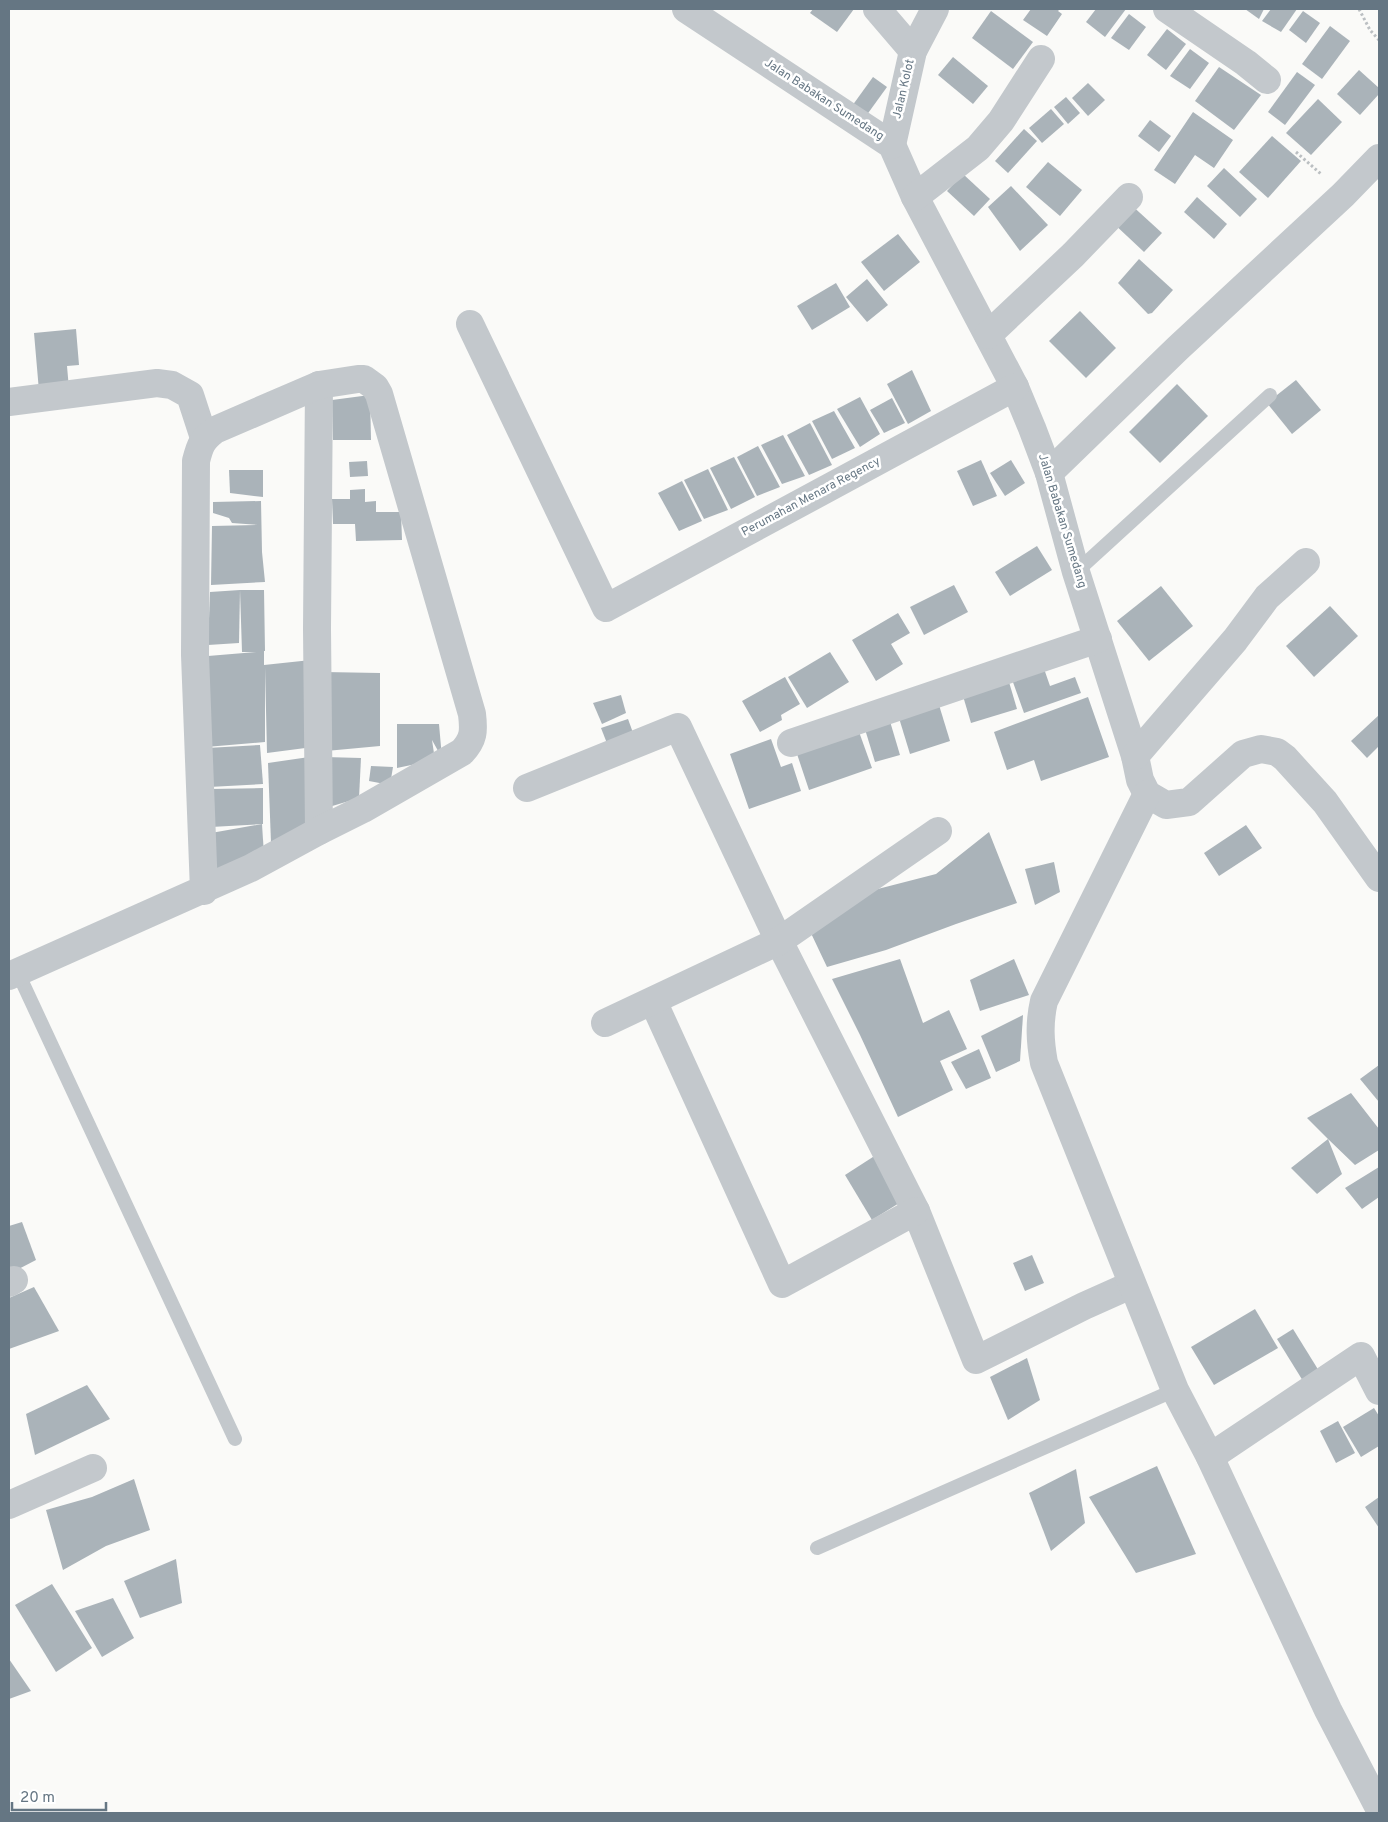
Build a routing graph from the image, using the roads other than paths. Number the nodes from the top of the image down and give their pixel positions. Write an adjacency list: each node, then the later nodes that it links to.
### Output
1 (686, 9): 8 (street, Jalan Babakan Sumedang)
2 (877, 9): 5 (street)
3 (935, 9): 5 (street, Jalan Kolot)
4 (1167, 9): 7 (street)
5 (913, 51): 8 (street, Jalan Kolot)
6 (1041, 59): 10 (street)
7 (1267, 80)
8 (892, 144): 10 (street, Jalan Babakan Sumedang)
9 (1379, 158): 19 (street)
10 (915, 197): 13 (street, Jalan Babakan Sumedang)
11 (1129, 197): 13 (street)
12 (470, 324): 15 (street, Perumahan Menara Regency)
13 (988, 336): 15 (street, Jalan Babakan Sumedang)
14 (319, 385): 18 (street); 27 (street); 27 (street)
15 (1015, 387): 19 (street, Jalan Babakan Sumedang)
16 (1270, 395): 21 (lane)
17 (9, 402): 18 (street)
18 (204, 438): 30 (street)
19 (1049, 473): 21 (street, Jalan Babakan Sumedang)
20 (1306, 562): 24 (street)
21 (1076, 572): 22 (street, Jalan Babakan Sumedang)
22 (1098, 639): 23 (street); 24 (street, Jalan Babakan Sumedang)
23 (790, 744)
24 (1135, 756): 26 (street, Jalan Babakan Sumedang)
25 (527, 788): 31 (street)
26 (1147, 794): 29 (street); 36 (street)
27 (318, 831): 30 (street)
28 (938, 831): 31 (street)
29 (1379, 878)
30 (204, 891): 32 (street)
31 (779, 941): 33 (street); 35 (street)
32 (13, 975): 39 (lane)
33 (652, 1001): 34 (street); 35 (street)
34 (605, 1023)
35 (916, 1211): 36 (street)
36 (1131, 1284): 37 (street)
37 (1175, 1390): 40 (street); 43 (lane)
38 (1379, 1391): 40 (street)
39 (235, 1439)
40 (1210, 1457): 44 (street)
41 (93, 1468): 42 (street)
42 (9, 1505)
43 (817, 1548)
44 (1379, 1808)

